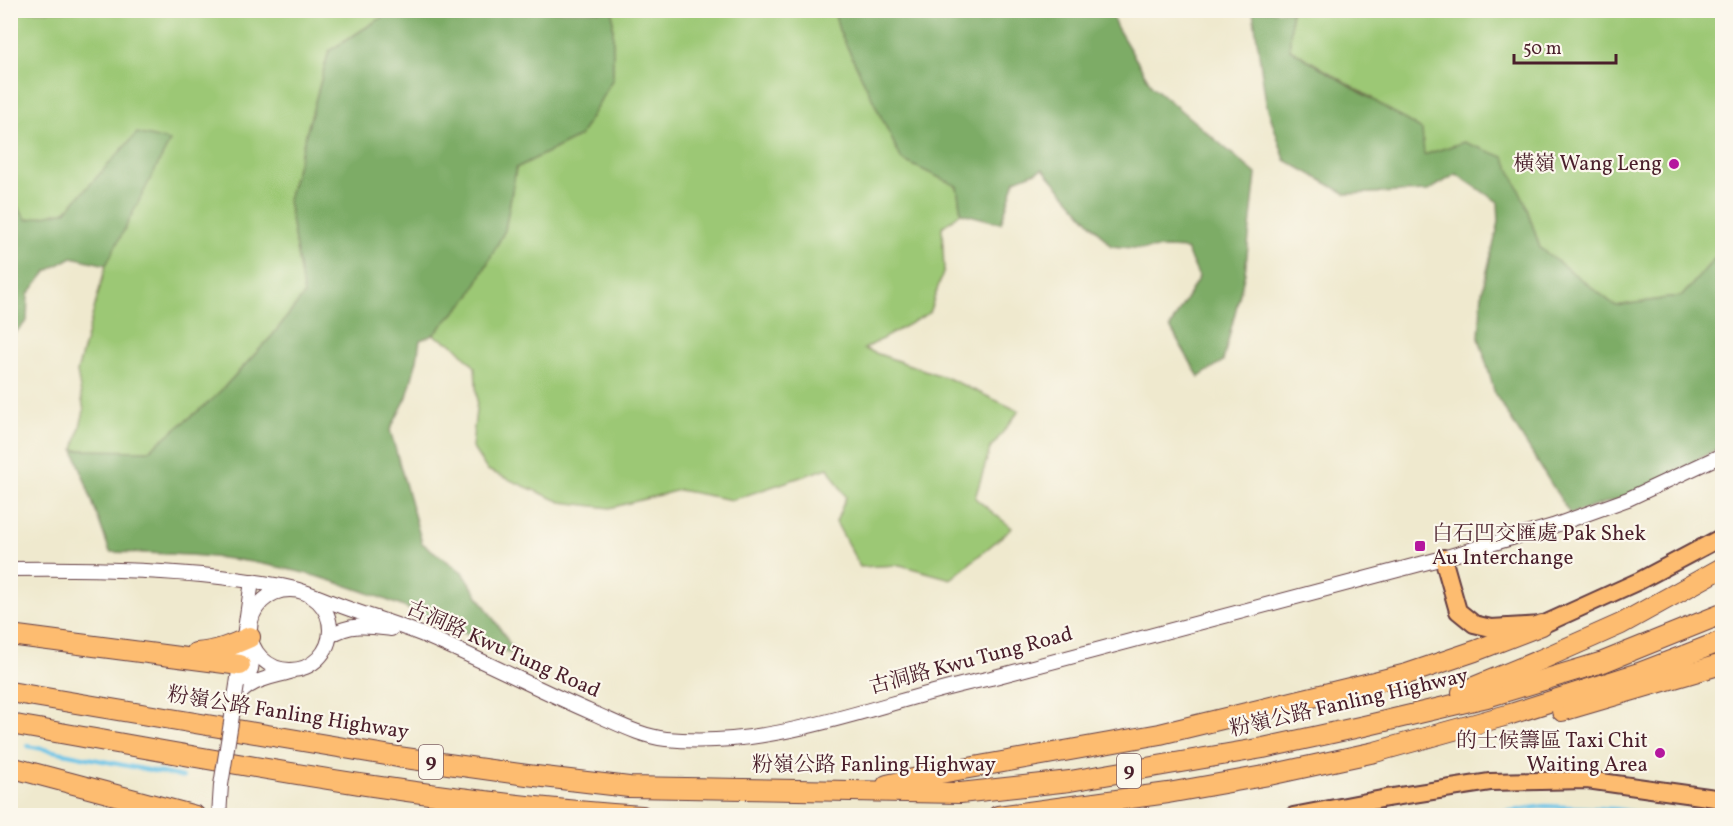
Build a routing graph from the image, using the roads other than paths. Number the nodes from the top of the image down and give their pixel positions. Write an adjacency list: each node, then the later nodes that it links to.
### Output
1 (1722, 455): 3 (street, 古洞路 Kwu Tung Road)
2 (1722, 537): 11 (main road)
3 (1443, 558): 11 (main road); 14 (street, 古洞路 Kwu Tung Road)
4 (1722, 568): 23 (highway)
5 (10, 569): 6 (street, 古洞路 Kwu Tung Road)
6 (234, 579): 7 (street, 古洞路 Kwu Tung Road); 9 (street)
7 (252, 581): 8 (street, 古洞路 Kwu Tung Road); 19 (street)
8 (297, 590): 9 (street); 13 (street); 14 (street, 古洞路 Kwu Tung Road)
9 (254, 610): 16 (street)
10 (1722, 614): 23 (highway, 粉嶺公路 Fanling Highway / 9)
11 (1542, 625): 27 (highway)
12 (10, 635): 17 (highway)
13 (330, 636): 14 (street); 20 (street)
14 (425, 636)
15 (1722, 641): 25 (highway, 9)
16 (252, 644): 17 (highway); 20 (street); 22 (street)
17 (143, 652): 19 (highway)
18 (1722, 664): 25 (highway)
19 (240, 665): 22 (street, bridge)
20 (298, 670): 22 (street)
21 (10, 692): 27 (highway, 粉嶺公路 Fanling Highway / 9)
22 (235, 700): 30 (street, bridge)
23 (1398, 717): 27 (highway, 粉嶺公路 Fanling Highway / 9)
24 (10, 724): 31 (highway, 9)
25 (1375, 752): 32 (highway, 9)
26 (10, 767): 29 (highway)
27 (855, 792)
28 (1722, 799): 33 (main road)
29 (195, 816)
30 (219, 816)
31 (642, 816)
32 (998, 816)
33 (1293, 816)

